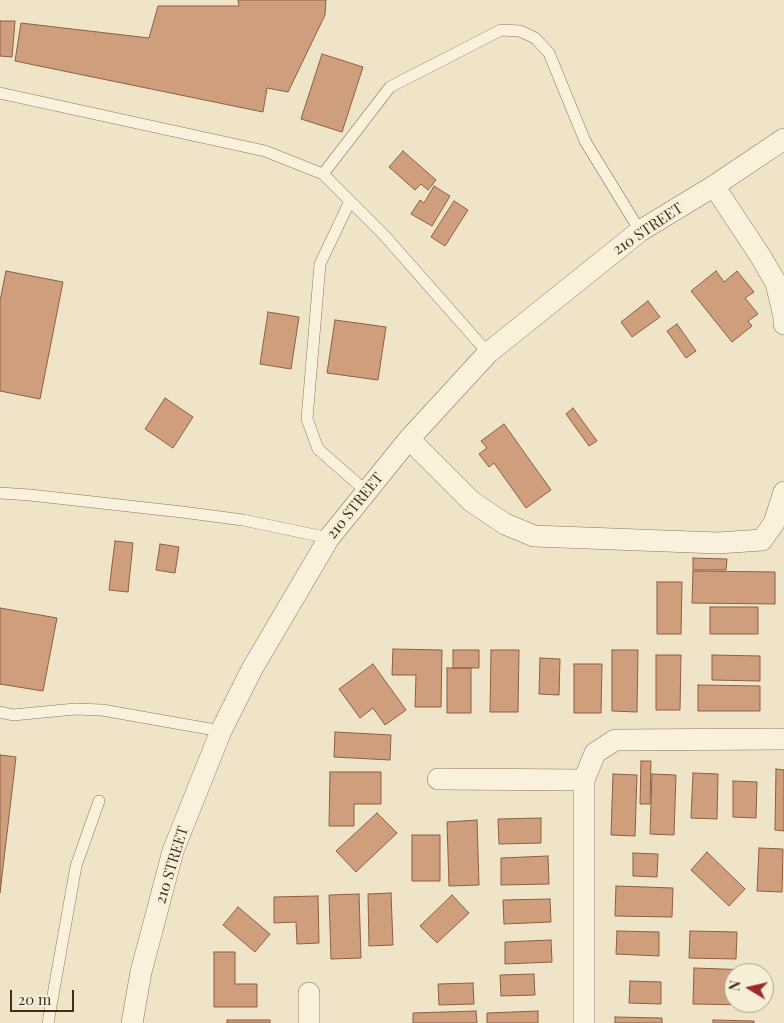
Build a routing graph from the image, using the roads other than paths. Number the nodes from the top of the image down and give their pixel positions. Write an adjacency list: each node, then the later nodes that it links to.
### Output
1 (0, 93): 3 (lane)
2 (784, 140): 4 (street, 210 STREET)
3 (323, 174): 5 (lane); 6 (lane)
4 (714, 186): 6 (street, 210 STREET); 7 (street)
5 (350, 201): 8 (lane); 10 (lane)
6 (640, 231): 8 (street, 210 STREET)
7 (784, 324)
8 (488, 353): 9 (street, 210 STREET)
9 (410, 439): 10 (street, 210 STREET); 11 (street)
10 (367, 492): 13 (street, 210 STREET)
11 (784, 492)
12 (0, 493): 13 (lane)
13 (329, 538): 15 (street, 210 STREET)
14 (0, 712): 15 (lane)
15 (221, 731): 22 (street, 210 STREET)
16 (784, 739): 18 (street)
17 (438, 780): 18 (street)
18 (584, 780): 24 (street)
19 (100, 801): 21 (lane)
20 (309, 993): 23 (street)
21 (48, 1023)
22 (132, 1023)
23 (309, 1023)
24 (584, 1023)

